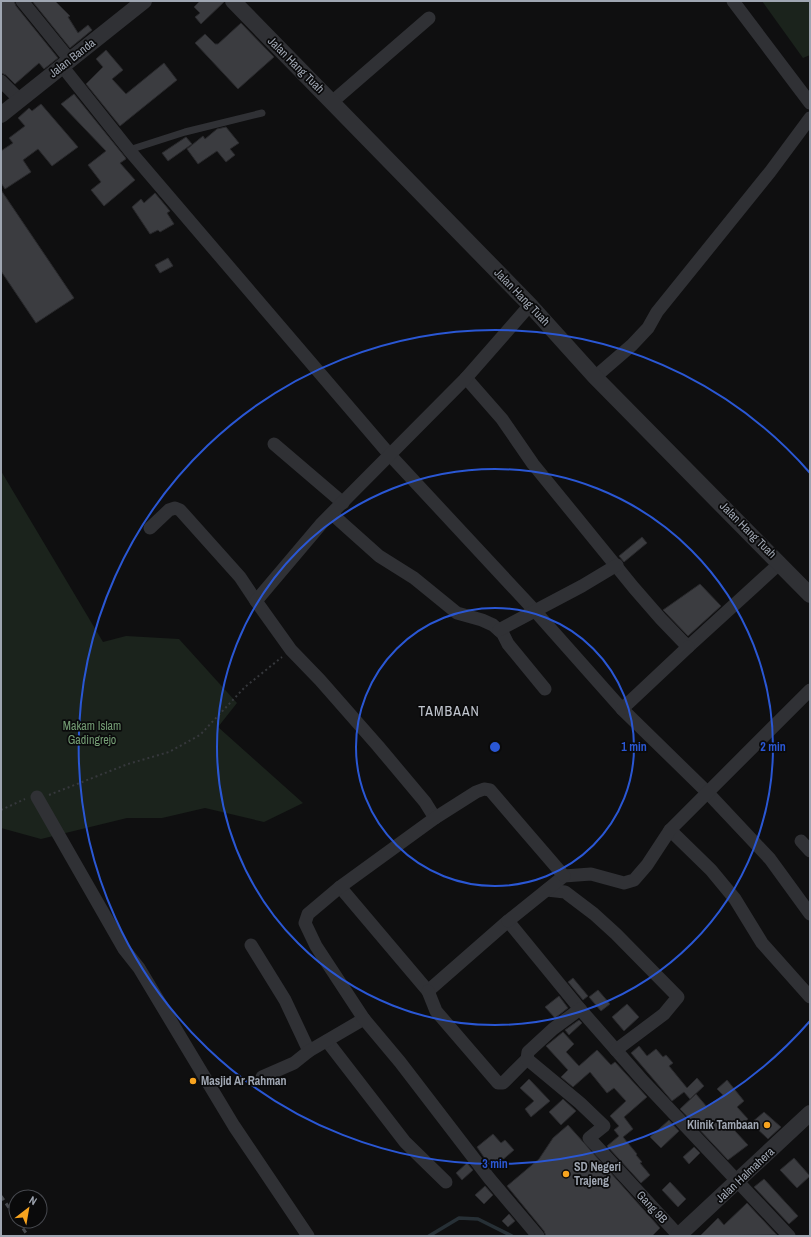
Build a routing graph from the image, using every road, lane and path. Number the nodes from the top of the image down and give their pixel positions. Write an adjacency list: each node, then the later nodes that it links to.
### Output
1 (22, 1): 6 (street)
2 (144, 1): 6 (street, Jalan Banda)
3 (233, 1): 9 (street, Jalan Hang Tuah)
4 (733, 1): 10 (street)
5 (429, 18): 9 (street)
6 (66, 63): 8 (street, Jalan Banda); 14 (street)
7 (1, 81): 8 (street)
8 (20, 100): 12 (street, Jalan Banda)
9 (332, 102): 15 (street, Jalan Hang Tuah)
10 (810, 104)
11 (262, 113): 14 (lane)
12 (1, 115)
13 (810, 118): 16 (street)
14 (129, 150): 19 (street)
15 (530, 305): 16 (street, Jalan Hang Tuah); 17 (street)
16 (595, 377): 23 (street, Jalan Hang Tuah)
17 (466, 378): 19 (street); 24 (street)
18 (274, 444): 20 (street)
19 (390, 454): 20 (street); 27 (street)
20 (343, 503): 21 (street)
21 (332, 514): 26 (street); 28 (street)
22 (150, 528): 26 (street)
23 (780, 563): 25 (street, Jalan Hang Tuah); 29 (street)
24 (617, 565): 27 (street); 29 (street)
25 (810, 595)
26 (256, 601): 30 (street)
27 (535, 611): 28 (street); 33 (street)
28 (499, 630): 31 (street)
29 (688, 647): 33 (street)
30 (291, 650): 35 (path); 37 (street)
31 (545, 689)
32 (810, 690): 34 (street)
33 (622, 709): 34 (street)
34 (707, 792): 38 (street); 44 (street)
35 (37, 797): 36 (path); 59 (street)
36 (1, 810)
37 (435, 818): 41 (street); 42 (street)
38 (670, 830): 41 (street); 48 (street)
39 (801, 841): 40 (street)
40 (810, 851)
41 (564, 876): 43 (street)
42 (340, 887): 47 (street); 50 (street)
43 (547, 890): 45 (street); 52 (street)
44 (810, 914)
45 (508, 921): 47 (street); 49 (street)
46 (251, 946): 53 (street)
47 (428, 991): 54 (street)
48 (810, 997)
49 (580, 1009): 52 (street); 54 (street)
50 (364, 1019): 51 (street); 60 (street)
51 (327, 1041): 53 (street); 57 (street)
52 (616, 1050): 58 (street)
53 (309, 1051): 55 (street)
54 (527, 1059): 61 (street, Gang 9B)
55 (262, 1077)
56 (810, 1113): 58 (street, Jalan Halmahera)
57 (446, 1182)
58 (736, 1182): 61 (street, Jalan Halmahera); 62 (street)
59 (308, 1236)
60 (538, 1236)
61 (679, 1236)
62 (789, 1236)

